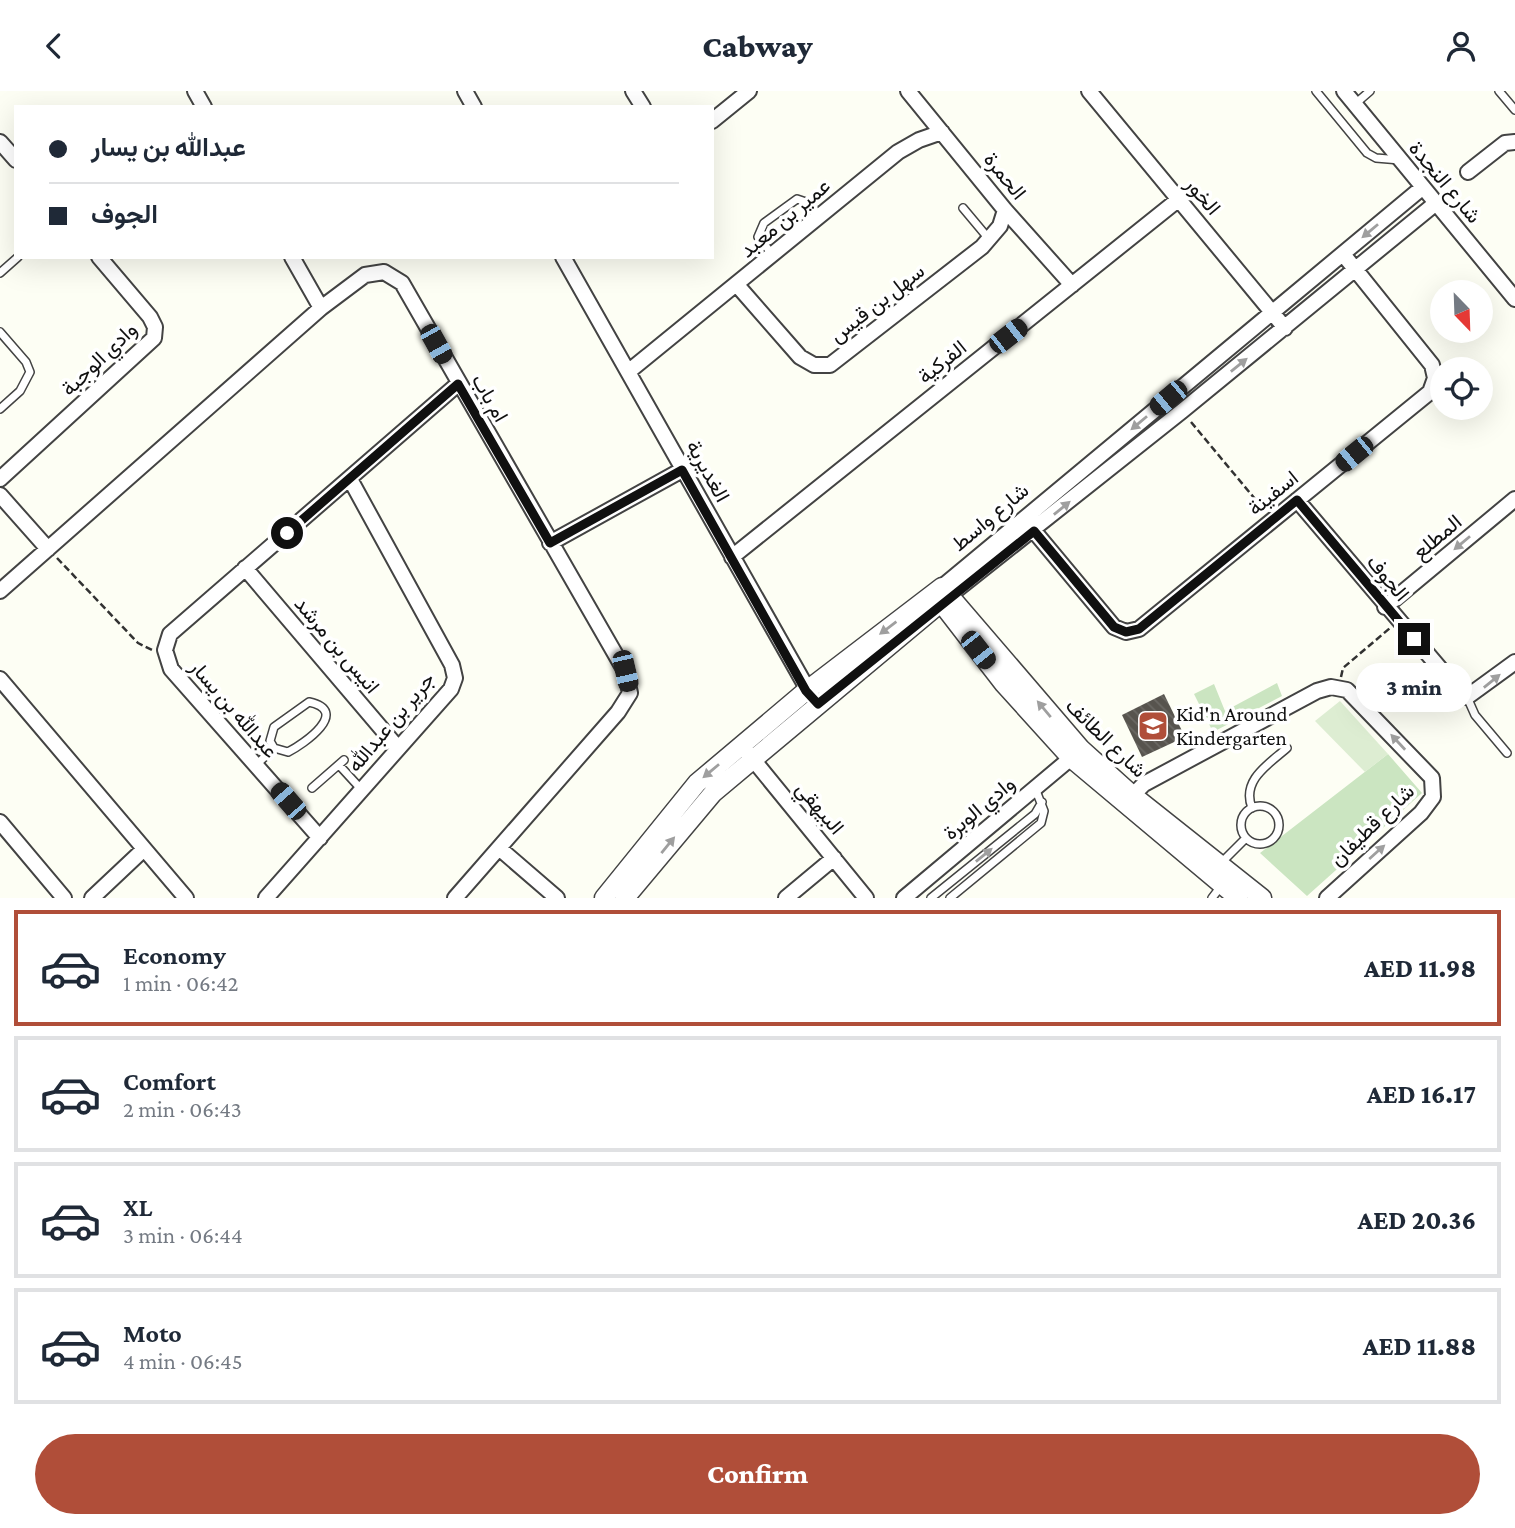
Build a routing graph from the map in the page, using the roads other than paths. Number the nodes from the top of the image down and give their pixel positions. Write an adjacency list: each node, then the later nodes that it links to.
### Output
1 (749, 91): 10 (street)
2 (908, 91): 11 (street, الحمرة)
3 (1088, 91): 18 (street, الخور)
4 (1316, 91): 15 (lane)
5 (1344, 91): 8 (street, شارع النجدة)
6 (1370, 91): 8 (lane)
7 (1499, 91): 9 (lane)
8 (1354, 104): 15 (street, شارع النجدة)
9 (1515, 110)
10 (714, 119)
11 (942, 132): 21 (street, الحمرة); 22 (street, عمير بن معبد)
12 (0, 142): 14 (street)
13 (1515, 142): 16 (street)
14 (14, 158)
15 (1400, 160): 17 (street, شارع النجدة)
16 (1468, 172)
17 (1423, 187): 19 (street, شارع النجدة); 24 (street, شارع واسط, one-way to 24)
18 (1178, 199): 33 (street, الفركية); 36 (street, الخور)
19 (1436, 203): 30 (street, شارع واسط); 34 (street, شارع النجدة)
20 (963, 208): 23 (lane)
21 (1005, 210): 23 (street, سهل بن قيس); 33 (street, الحمرة)
22 (820, 216): 25 (street, عمير بن معبد); 25 (lane)
23 (989, 240): 32 (street, سهل بن قيس)
24 (1343, 254): 30 (street, اسفينة); 36 (street, شارع واسط)
25 (773, 255): 32 (street, عمير بن معبد)
26 (16, 259): 31 (lane)
27 (101, 259): 43 (street, وادي الوجبة)
28 (293, 259): 35 (street)
29 (564, 259): 39 (street, الغديرية)
30 (1355, 269): 37 (street, شارع واسط); 47 (street, اسفينة)
31 (0, 273)
32 (737, 285): 39 (street, عمير بن معبد)
33 (1072, 285): 52 (street, الفركية)
34 (1515, 299)
35 (321, 308): 40 (street, ام باب); 51 (street, ام باب)
36 (1272, 312): 37 (street, الخور); 48 (street, شارع واسط, one-way to 48)
37 (1285, 328): 49 (street, شارع واسط, one-way to 37)
38 (0, 332): 41 (lane)
39 (628, 372): 42 (street, الغديرية)
40 (458, 384): 44 (street, عبدالله بن يسار); 50 (street, ام باب)
41 (0, 409)
42 (682, 470): 50 (street); 52 (street, الغديرية)
43 (0, 479)
44 (350, 479): 53 (street, عبدالله بن يسار); 62 (street, جرير بن عبدالله)
45 (0, 495): 51 (street)
46 (1515, 499): 56 (street, المطلع, one-way to 56)
47 (1297, 500): 49 (street, اسفينة); 56 (street, الجوف)
48 (1024, 519): 49 (street, اسفينة); 55 (street, شارع واسط)
49 (1034, 531): 55 (street, شارع واسط)
50 (550, 543): 77 (street, ام باب)
51 (48, 549): 54 (street, ام باب)
52 (732, 557): 59 (street, الغديرية)
53 (245, 568): 62 (street, انيس بن مرشد); 67 (street, عبدالله بن يسار)
54 (0, 591)
55 (942, 595): 59 (street, شارع واسط); 66 (street, شارع الطائف)
56 (1385, 607): 60 (street, الجوف)
57 (1515, 662): 60 (street, one-way to 57)
58 (0, 679): 78 (street)
59 (812, 697): 64 (street, شارع واسط)
60 (1467, 697): 65 (lane)
61 (274, 748): 61 (lane); 67 (lane)
62 (398, 748): 70 (street, جرير بن عبدالله)
63 (1287, 748): 73 (lane)
64 (747, 752): 79 (street, البيهقي); 89 (street, شارع واسط, one-way to 89); 90 (street, شارع واسط, one-way to 64)
65 (1507, 753)
66 (1076, 754): 69 (street, وادي الوبرة); 71 (street, شارع الطائف)
67 (256, 765): 75 (street, عبدالله بن يسار)
68 (312, 788): 70 (lane)
69 (1035, 788): 72 (lane); 82 (street, وادي الوبرة)
70 (362, 790): 75 (street, جرير بن عبدالله)
71 (1128, 800): 80 (street, شارع الطائف); 81 (street, شارع الطائف); 97 (street, شارع قطيفان, one-way to 71)
72 (1042, 802): 93 (lane, one-way to 72); 94 (lane)
73 (1252, 808): 76 (lane); 76 (lane)
74 (0, 822): 83 (street)
75 (320, 838): 86 (street, جرير بن عبدالله)
76 (1246, 838): 80 (lane)
77 (499, 848): 87 (street, ام باب); 88 (street)
78 (144, 850): 84 (street); 85 (street)
79 (834, 857): 91 (street); 92 (street, البيهقي)
80 (1220, 865): 96 (street, شارع الطائف)
81 (1217, 891): 95 (street, شارع الطائف)
82 (908, 897)
83 (64, 898)
84 (92, 898)
85 (186, 898)
86 (266, 898)
87 (455, 898)
88 (557, 898)
89 (604, 898)
90 (625, 898)
91 (786, 898)
92 (866, 898)
93 (931, 898)
94 (950, 898)
95 (1238, 898)
96 (1262, 898)
97 (1326, 898)

